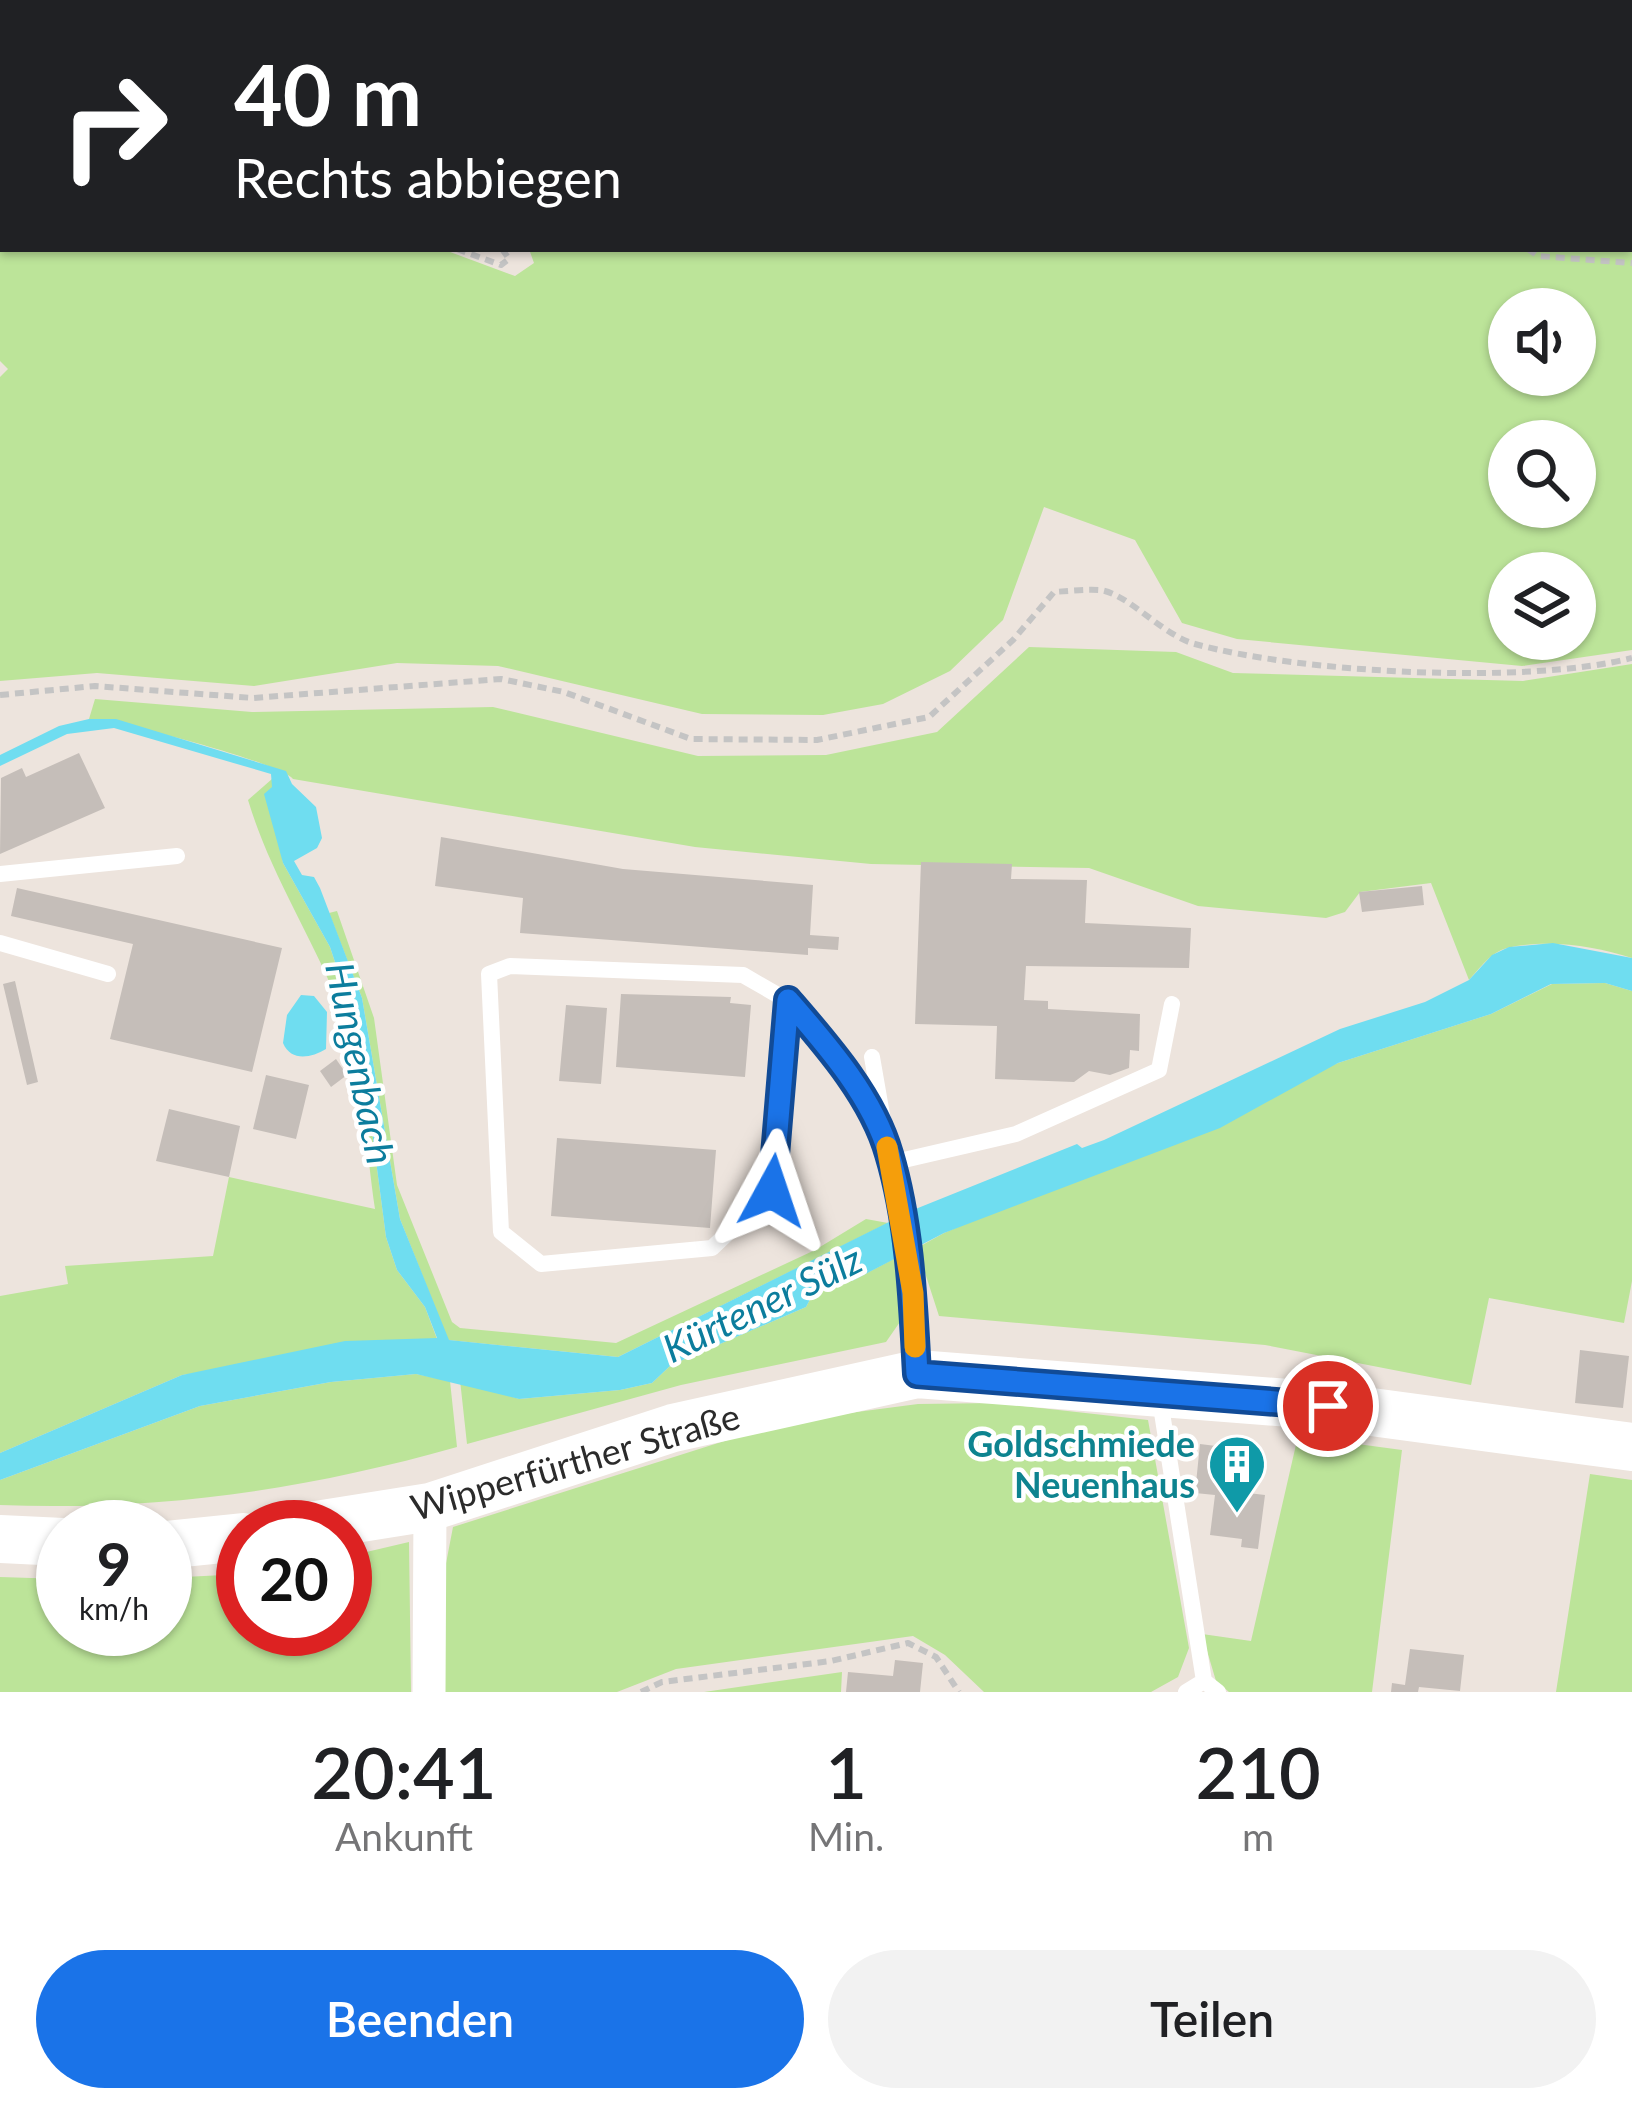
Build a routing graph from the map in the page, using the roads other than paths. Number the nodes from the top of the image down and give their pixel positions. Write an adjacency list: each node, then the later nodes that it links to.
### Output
1 (177, 856): 2 (lane)
2 (0, 874)
3 (0, 943): 4 (lane)
4 (108, 974)
5 (788, 1000): 5 (lane); 8 (lane)
6 (1172, 1004): 8 (lane)
7 (872, 1057): 8 (lane)
8 (890, 1156): 9 (lane)
9 (917, 1374): 10 (main road, Wipperfürther Straße); 12 (main road, Wipperfürther Straße)
10 (1160, 1393): 11 (main road, Wipperfürther Straße); 16 (lane)
11 (1632, 1447)
12 (430, 1507): 13 (main road, Wipperfürther Straße); 17 (street)
13 (372, 1516)
14 (0, 1539): 15 (main road)
15 (36, 1540)
16 (1211, 1687): 18 (lane)
17 (429, 1692)
18 (1186, 1692)

